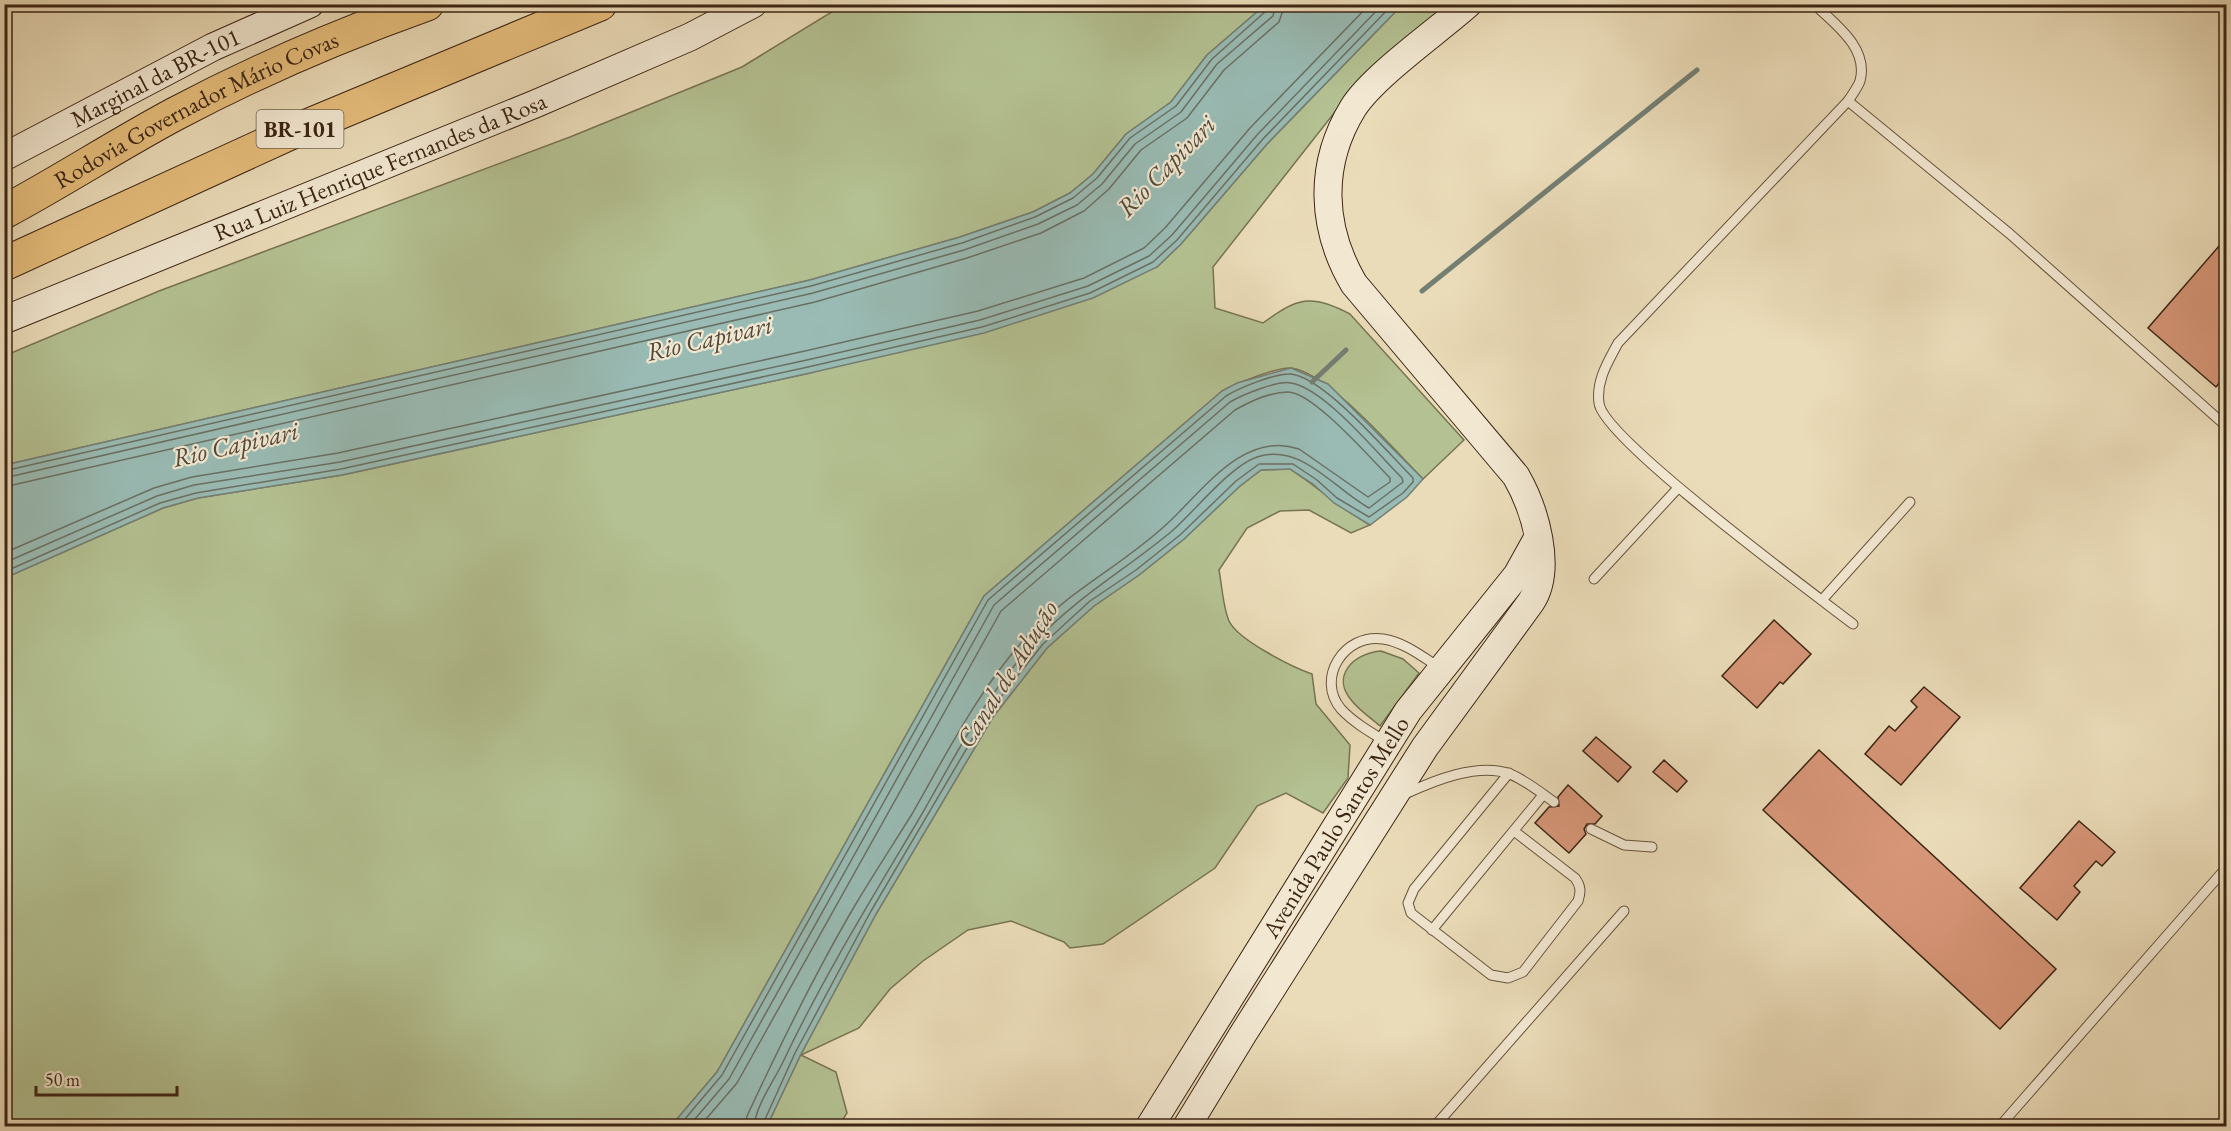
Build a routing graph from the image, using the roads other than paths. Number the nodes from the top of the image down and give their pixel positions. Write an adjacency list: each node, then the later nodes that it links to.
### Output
1 (310, 4): 8 (street, Marginal da BR-101)
2 (427, 4): 9 (highway, Rodovia Governador Mário Covas / BR-101)
3 (600, 4): 10 (highway, BR-101)
4 (753, 4): 11 (street, Rua Luiz Henrique Fernandes da Rosa)
5 (1468, 4): 15 (street, Avenida Paulo Santos Mello)
6 (1814, 4): 7 (lane)
7 (1848, 101): 12 (lane); 13 (lane)
8 (4, 157)
9 (4, 212)
10 (4, 264)
11 (4, 320)
12 (2226, 426)
13 (1678, 488): 16 (lane); 17 (lane)
14 (1910, 502): 17 (lane)
15 (1537, 539): 19 (street, Avenida Paulo Santos Mello); 20 (street, Avenida Paulo Santos Mello)
16 (1594, 579)
17 (1822, 600): 18 (lane)
18 (1853, 624)
19 (1440, 668): 20 (street); 21 (street, Avenida Paulo Santos Mello); 21 (lane)
20 (1467, 688): 26 (street, Avenida Paulo Santos Mello)
21 (1387, 743): 23 (street, Avenida Paulo Santos Mello)
22 (1509, 773): 24 (lane); 26 (lane); 32 (lane)
23 (1357, 791): 26 (street); 33 (street, Avenida Paulo Santos Mello)
24 (1543, 795): 25 (lane); 28 (lane)
25 (1554, 802)
26 (1386, 809): 34 (street, Avenida Paulo Santos Mello)
27 (1591, 829): 29 (lane)
28 (1514, 831): 32 (lane); 32 (lane)
29 (1652, 847)
30 (2226, 868): 38 (lane)
31 (1624, 911): 37 (lane)
32 (1432, 930)
33 (1218, 1018): 34 (street); 35 (street, Avenida Paulo Santos Mello)
34 (1243, 1034): 36 (street, Avenida Paulo Santos Mello)
35 (1150, 1126)
36 (1188, 1126)
37 (1435, 1126)
38 (2000, 1126)

